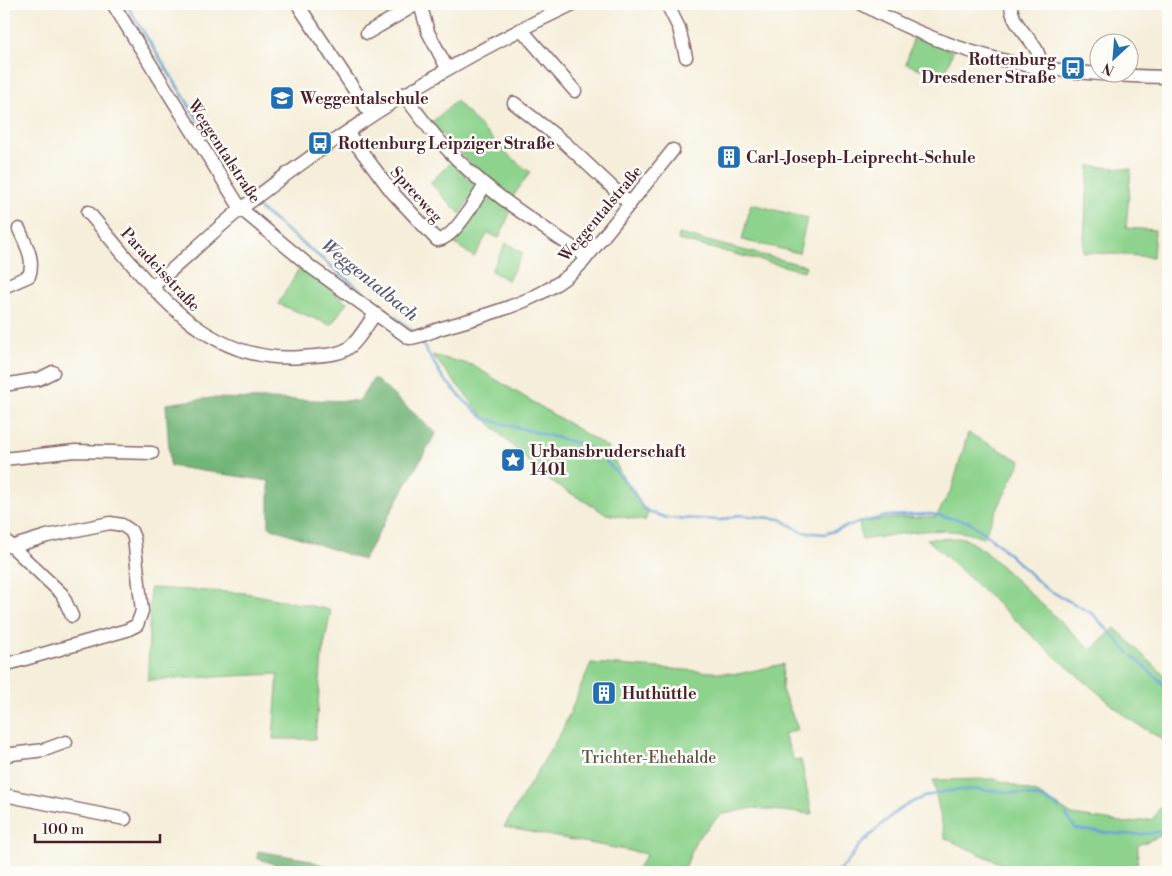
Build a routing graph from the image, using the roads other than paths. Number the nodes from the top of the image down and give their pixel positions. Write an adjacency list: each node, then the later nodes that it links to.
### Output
1 (113, 4): 24 (street, Weggentalstraße)
2 (419, 4): 11 (street); 13 (street)
3 (573, 4): 10 (street)
4 (667, 4): 12 (street)
5 (862, 4): 9 (street)
6 (890, 4): 9 (street)
7 (1011, 4): 14 (street)
8 (300, 8): 19 (street)
9 (885, 16): 14 (street)
10 (521, 28): 13 (street); 16 (street)
11 (367, 34)
12 (686, 57)
13 (447, 68): 17 (street)
14 (1040, 69): 15 (street)
15 (1168, 77)
16 (574, 91)
17 (403, 94): 19 (street); 22 (street)
18 (514, 103): 23 (street)
19 (371, 115): 20 (street)
20 (347, 132): 22 (street, Spreeweg); 24 (street)
21 (673, 150): 23 (street, Weggentalstraße)
22 (485, 185): 27 (street)
23 (630, 204): 27 (street, Weggentalstraße)
24 (241, 209): 28 (street); 30 (street, Weggentalstraße)
25 (88, 212): 28 (street, Paradeisstraße)
26 (20, 229): 29 (street)
27 (587, 257): 30 (street, Weggentalstraße)
28 (153, 286): 30 (street, Paradeisstraße)
29 (4, 287)
30 (375, 314)
31 (53, 372): 32 (street)
32 (4, 385)
33 (152, 453): 34 (street)
34 (4, 459)
35 (7, 543): 36 (street); 37 (street)
36 (72, 616)
37 (4, 665)
38 (66, 742): 39 (street)
39 (4, 755)
40 (4, 796): 41 (street)
41 (125, 819)

